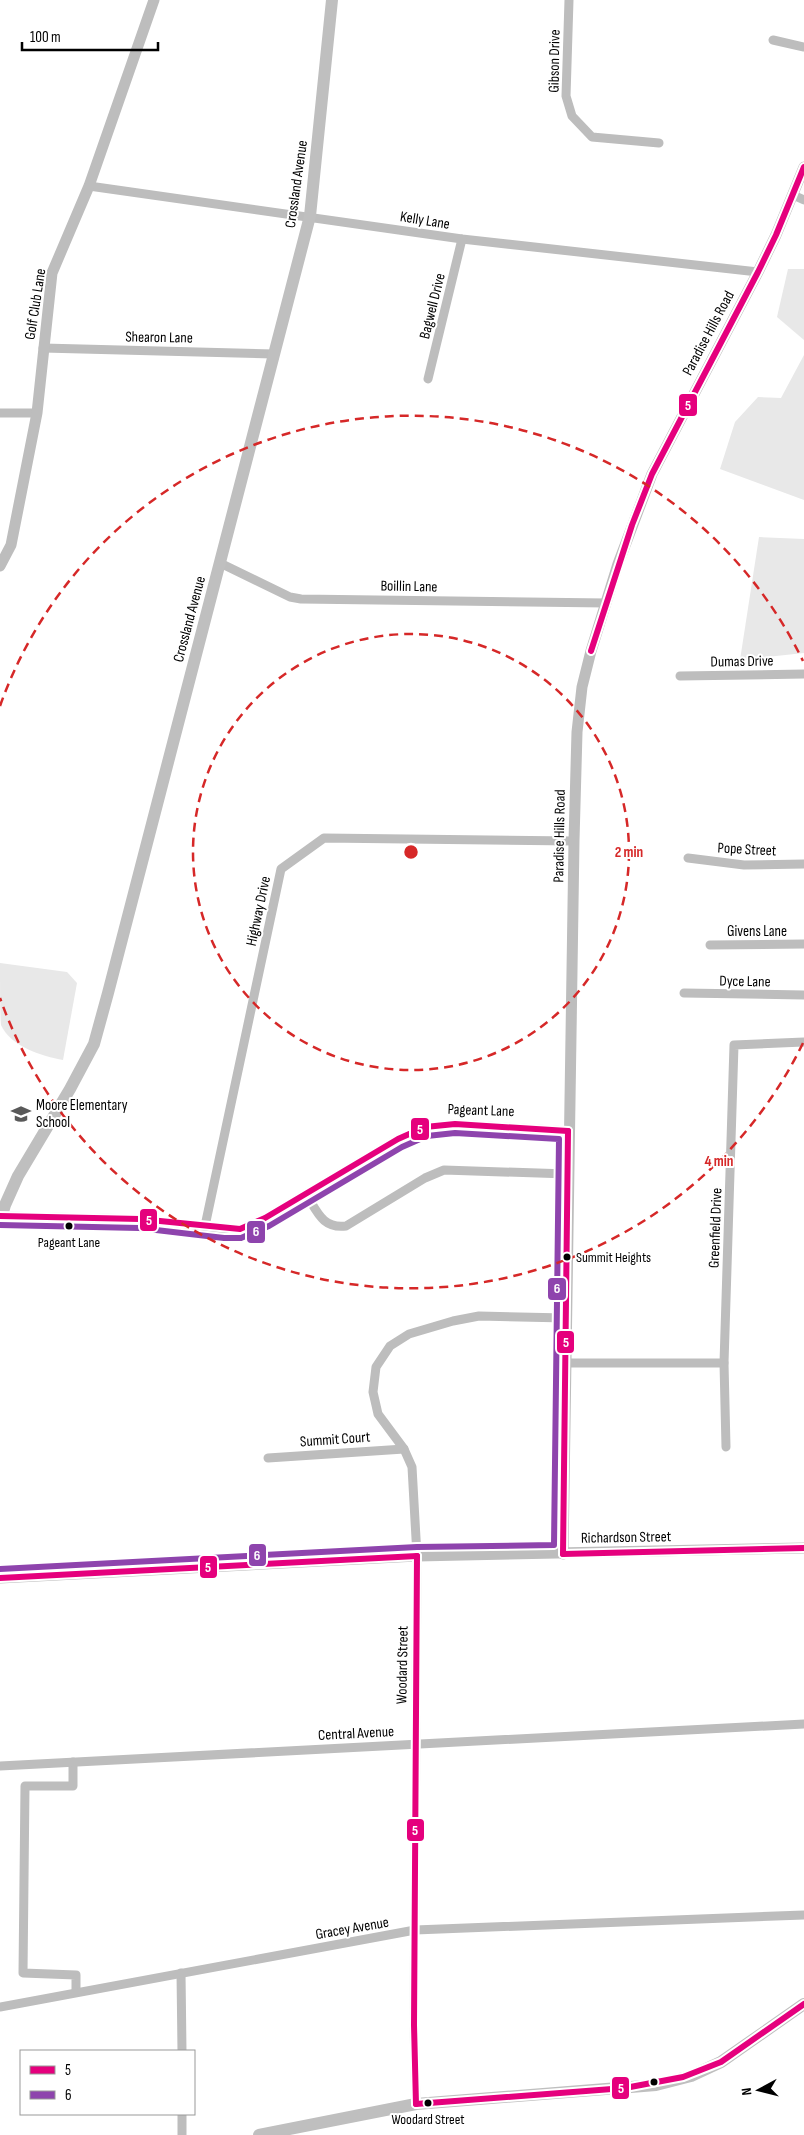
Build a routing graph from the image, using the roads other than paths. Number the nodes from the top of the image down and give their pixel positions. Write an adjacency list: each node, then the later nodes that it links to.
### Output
1 (154, 0): 8 (street, Golf Club Lane)
2 (332, 0): 11 (main road, Crossland Avenue)
3 (569, 0): 6 (street, Gibson Drive)
4 (773, 40): 5 (street)
5 (804, 46)
6 (659, 143)
7 (804, 166): 9 (street, Paradise Hills Road)
8 (89, 186): 11 (street, Kelly Lane); 14 (street, Golf Club Lane)
9 (793, 195): 10 (street); 13 (street, Paradise Hills Road)
10 (804, 200)
11 (310, 216): 12 (street, Kelly Lane); 15 (main road, Crossland Avenue)
12 (462, 239): 13 (street, Kelly Lane); 16 (street, Bagwell Drive)
13 (758, 272): 21 (street, Paradise Hills Road)
14 (43, 348): 15 (street, Shearon Lane); 17 (street, Golf Club Lane)
15 (274, 354): 19 (main road, Crossland Avenue)
16 (428, 378)
17 (37, 412): 18 (street); 20 (street, Golf Club Lane)
18 (0, 413)
19 (220, 563): 21 (street, Boillin Lane); 35 (main road, Crossland Avenue)
20 (0, 566)
21 (606, 603): 24 (street, Paradise Hills Road)
22 (804, 674): 23 (street, Dumas Drive)
23 (680, 676)
24 (574, 841): 32 (street, Paradise Hills Road); 36 (street, Highway Drive)
25 (688, 858): 26 (street, Pope Street)
26 (804, 864)
27 (804, 944): 28 (street, Givens Lane)
28 (710, 945)
29 (684, 993): 30 (street, Dyce Lane)
30 (804, 995)
31 (804, 1042): 39 (street, Greenfield Drive)
32 (568, 1131): 33 (street, Paradise Hills Road); 34 (street, Pageant Lane)
33 (568, 1174): 34 (street); 37 (street, Paradise Hills Road)
34 (306, 1194): 36 (street, Pageant Lane)
35 (0, 1218): 36 (street, Pageant Lane)
36 (205, 1226)
37 (566, 1318): 38 (street, Paradise Hills Road); 41 (street)
38 (565, 1363): 39 (street); 44 (street, Paradise Hills Road)
39 (724, 1363): 40 (street, Greenfield Drive)
40 (726, 1447)
41 (404, 1449): 42 (street, Summit Court); 45 (street)
42 (268, 1458)
43 (804, 1548): 44 (street, Richardson Street)
44 (563, 1554): 45 (street, Richardson Street)
45 (417, 1556): 46 (street, Richardson Street); 48 (street, Woodard Street)
46 (0, 1578)
47 (804, 1724): 48 (street, Central Avenue)
48 (415, 1744): 49 (street, Central Avenue); 52 (street, Woodard Street)
49 (73, 1762): 50 (street, Central Avenue); 54 (street)
50 (0, 1766)
51 (804, 1915): 52 (street, Gracey Avenue)
52 (415, 1930): 53 (street, Gracey Avenue); 58 (street, Woodard Street)
53 (181, 1973): 54 (street, Gracey Avenue); 57 (street)
54 (76, 1992): 56 (street, Gracey Avenue)
55 (804, 2004): 58 (main road)
56 (0, 2007)
57 (182, 2050)
58 (416, 2104): 61 (main road)
59 (182, 2115): 60 (street)
60 (182, 2135)
61 (259, 2135)

